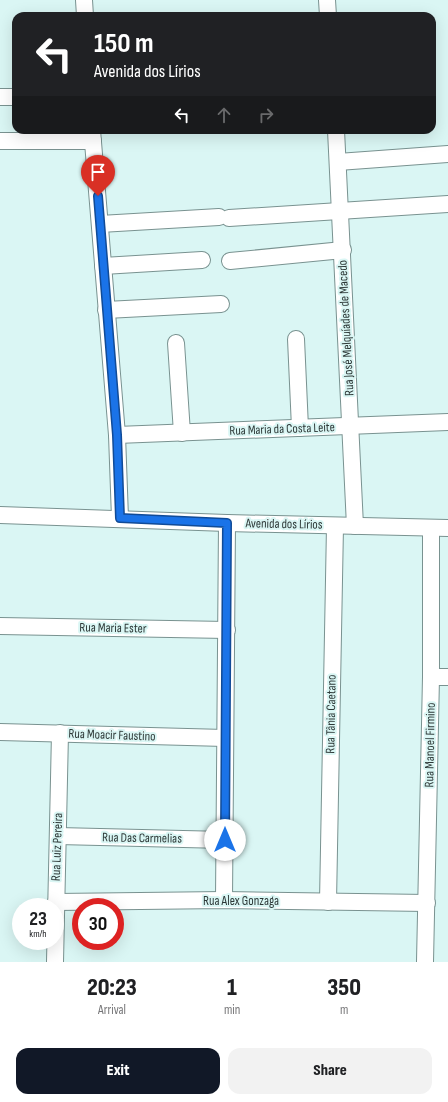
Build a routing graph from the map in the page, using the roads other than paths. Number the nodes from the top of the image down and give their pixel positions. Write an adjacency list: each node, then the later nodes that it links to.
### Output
1 (84, 0): 3 (street)
2 (327, 0): 4 (street)
3 (85, 12)
4 (328, 12)
5 (0, 97): 6 (street)
6 (12, 97)
7 (336, 134): 11 (street, Rua José Melquíades de Macedo)
8 (92, 135): 9 (street); 14 (street)
9 (0, 141)
10 (448, 154): 11 (street)
11 (338, 162): 13 (street, Rua José Melquíades de Macedo)
12 (448, 204): 13 (street)
13 (341, 210): 14 (street); 15 (street, Rua José Melquíades de Macedo)
14 (100, 224): 18 (street)
15 (343, 250): 17 (street); 24 (street, Rua José Melquíades de Macedo)
16 (202, 260): 18 (street)
17 (230, 261)
18 (103, 266): 20 (street)
19 (221, 304): 20 (street)
20 (106, 310): 27 (street)
21 (296, 338): 25 (street)
22 (176, 343): 26 (street)
23 (448, 422): 24 (street, Rua Maria da Costa Leite)
24 (351, 426): 25 (street, Rua Maria da Costa Leite); 32 (street, Rua José Melquíades de Macedo)
25 (300, 428): 26 (street, Rua Maria da Costa Leite)
26 (182, 433): 27 (street, Rua Maria da Costa Leite)
27 (117, 435): 29 (street)
28 (0, 515): 29 (street, Avenida dos Lírios)
29 (120, 518): 30 (street, Avenida dos Lírios)
30 (227, 523): 31 (street, Avenida dos Lírios); 36 (street)
31 (335, 526): 32 (street, Avenida dos Lírios); 47 (street, Rua Tânia Caetano)
32 (355, 526): 33 (street, Avenida dos Lírios)
33 (431, 528): 34 (street, Avenida dos Lírios); 37 (street, Rua Manoel Firmino)
34 (448, 528)
35 (0, 626): 36 (street, Rua Maria Ester)
36 (227, 630): 41 (street)
37 (431, 677): 38 (street); 48 (street, Rua Manoel Firmino)
38 (448, 677)
39 (0, 732): 40 (street, Rua Moacir Faustino)
40 (60, 733): 41 (street, Rua Moacir Faustino); 42 (street, Rua Luiz Pereira)
41 (225, 738): 43 (street)
42 (58, 836): 43 (street, Rua Das Carmelias); 44 (street, Rua Luiz Pereira)
43 (225, 840): 45 (street)
44 (56, 898)
45 (224, 900): 46 (street, Rua Alex Gonzaga); 47 (street, Rua Alex Gonzaga)
46 (64, 902)
47 (328, 902): 48 (street, Rua Alex Gonzaga)
48 (427, 903): 51 (street, Rua Manoel Firmino)
49 (56, 950): 50 (street, Rua Luiz Pereira)
50 (56, 962)
51 (425, 962): 52 (street)
52 (435, 962)

